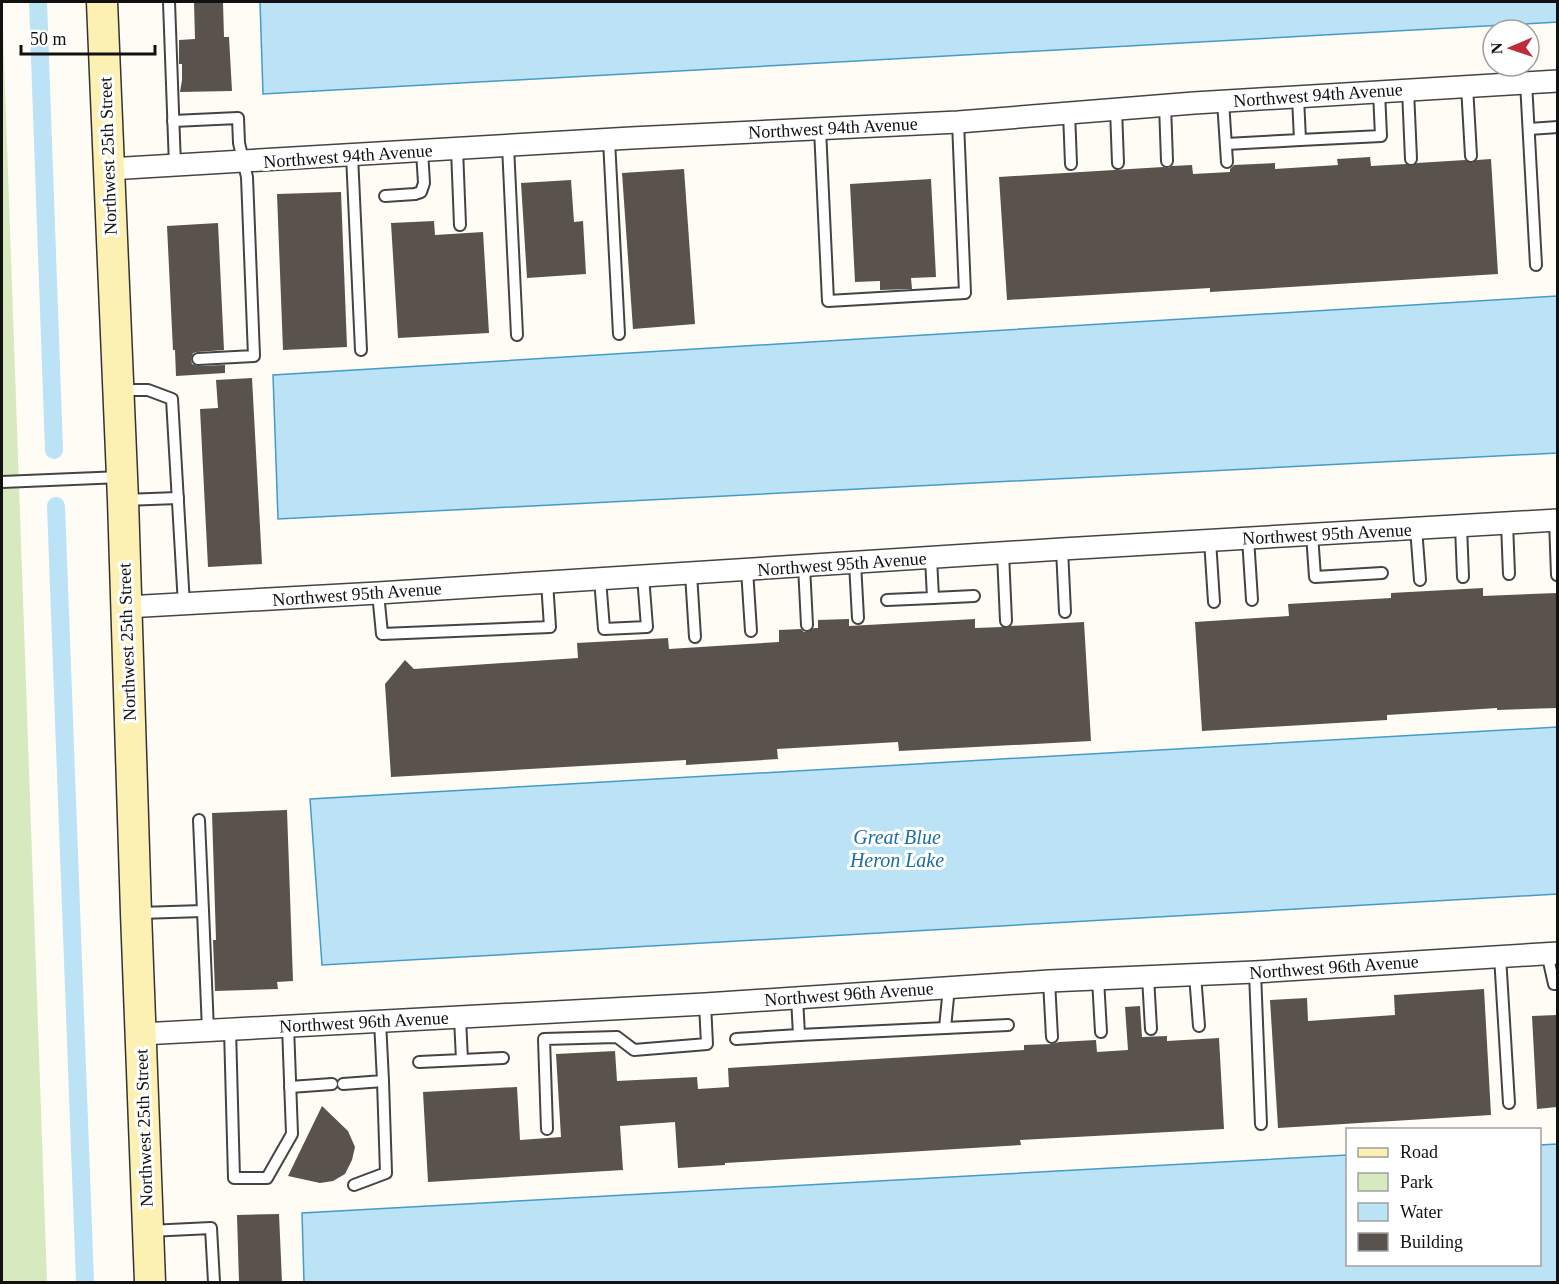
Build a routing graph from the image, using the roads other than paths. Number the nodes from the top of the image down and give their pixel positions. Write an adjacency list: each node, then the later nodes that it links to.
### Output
1 (102, 2): 33 (main road, Northwest 25th Street)
2 (169, 2): 13 (lane)
3 (1557, 81): 4 (street, Northwest 94th Avenue)
4 (1526, 82): 5 (street, Northwest 94th Avenue); 17 (lane)
5 (1467, 86): 6 (street, Northwest 94th Avenue); 25 (lane)
6 (1408, 90): 7 (street, Northwest 94th Avenue); 26 (lane)
7 (1379, 92): 8 (street, Northwest 94th Avenue); 19 (lane)
8 (1298, 97): 9 (street, Northwest 94th Avenue); 19 (lane)
9 (1223, 101): 10 (street, Northwest 94th Avenue); 20 (lane)
10 (1165, 105): 11 (street, Northwest 94th Avenue); 27 (lane)
11 (1116, 109): 12 (street, Northwest 94th Avenue); 30 (lane)
12 (1069, 112): 14 (street, Northwest 94th Avenue); 31 (lane)
13 (173, 121): 28 (lane); 32 (lane)
14 (958, 122): 16 (street, Northwest 94th Avenue); 16 (lane)
15 (1557, 128): 17 (lane)
16 (820, 129): 18 (street, Northwest 94th Avenue)
17 (1529, 129): 36 (lane)
18 (609, 140): 21 (street, Northwest 94th Avenue); 37 (lane)
19 (1299, 140): 20 (lane)
20 (1226, 144): 29 (lane)
21 (508, 146): 22 (street, Northwest 94th Avenue); 38 (lane)
22 (457, 149): 23 (street, Northwest 94th Avenue); 35 (lane)
23 (422, 151): 24 (street, Northwest 94th Avenue); 34 (lane)
24 (352, 155): 28 (street, Northwest 94th Avenue); 39 (lane)
25 (1471, 156)
26 (1411, 159)
27 (1167, 161)
28 (244, 162): 32 (street, Northwest 94th Avenue); 40 (lane)
29 (1227, 162)
30 (1118, 163)
31 (1071, 164)
32 (175, 166): 33 (street, Northwest 94th Avenue)
33 (109, 169): 41 (main road, Northwest 25th Street)
34 (386, 196)
35 (460, 225)
36 (1536, 265)
37 (619, 334)
38 (517, 335)
39 (361, 350)
40 (198, 359)
41 (118, 390): 43 (main road, Northwest 25th Street); 44 (lane)
42 (2, 482): 43 (lane)
43 (122, 488): 44 (lane); 74 (main road, Northwest 25th Street)
44 (178, 498): 73 (lane)
45 (1556, 520): 46 (street, Northwest 95th Avenue); 61 (lane)
46 (1507, 523): 47 (street, Northwest 95th Avenue); 59 (lane)
47 (1461, 526): 48 (street, Northwest 95th Avenue); 63 (lane)
48 (1416, 528): 49 (street, Northwest 95th Avenue); 65 (lane)
49 (1312, 534): 50 (street, Northwest 95th Avenue); 58 (lane)
50 (1248, 538): 51 (street, Northwest 95th Avenue); 71 (lane)
51 (1210, 540): 52 (street, Northwest 95th Avenue); 72 (lane)
52 (1062, 549): 53 (street, Northwest 95th Avenue); 75 (lane)
53 (1003, 553): 54 (street, Northwest 95th Avenue); 77 (lane)
54 (931, 558): 55 (street, Northwest 95th Avenue); 69 (lane)
55 (855, 563): 56 (street, Northwest 95th Avenue); 76 (lane)
56 (804, 566): 57 (street, Northwest 95th Avenue); 78 (lane)
57 (747, 570): 60 (street, Northwest 95th Avenue); 79 (lane)
58 (1382, 573)
59 (1509, 573)
60 (691, 574): 62 (street, Northwest 95th Avenue); 80 (lane)
61 (1557, 575)
62 (643, 576): 64 (street, Northwest 95th Avenue); 64 (lane)
63 (1463, 577)
64 (600, 579): 66 (street, Northwest 95th Avenue)
65 (1420, 580)
66 (547, 582): 67 (street, Northwest 95th Avenue); 67 (lane)
67 (378, 593): 73 (street, Northwest 95th Avenue)
68 (974, 596): 69 (lane)
69 (933, 598): 70 (lane)
70 (887, 600)
71 (1252, 600)
72 (1214, 602)
73 (184, 605): 74 (street, Northwest 95th Avenue)
74 (126, 607): 83 (main road, Northwest 25th Street)
75 (1065, 612)
76 (858, 618)
77 (1006, 621)
78 (807, 625)
79 (752, 631)
80 (695, 637)
81 (199, 820): 82 (lane)
82 (202, 911): 83 (lane); 103 (lane)
83 (136, 913): 105 (main road, Northwest 25th Street)
84 (1552, 953): 85 (street, Northwest 96th Avenue); 91 (lane)
85 (1500, 956): 86 (street, Northwest 96th Avenue); 114 (lane)
86 (1255, 972): 87 (street, Northwest 96th Avenue); 115 (lane)
87 (1195, 975): 88 (street, Northwest 96th Avenue); 99 (lane)
88 (1148, 977): 89 (street, Northwest 96th Avenue); 102 (lane)
89 (1098, 979): 90 (street, Northwest 96th Avenue); 104 (lane)
90 (1048, 981): 92 (street, Northwest 96th Avenue); 107 (lane)
91 (1557, 984)
92 (949, 987): 93 (street, Northwest 96th Avenue); 100 (lane)
93 (797, 997): 94 (street, Northwest 96th Avenue); 106 (lane)
94 (705, 1004): 95 (street, Northwest 96th Avenue); 116 (lane)
95 (460, 1018): 96 (street, Northwest 96th Avenue); 110 (lane)
96 (380, 1021): 98 (street, Northwest 96th Avenue); 112 (lane)
97 (1008, 1024): 100 (lane)
98 (288, 1026): 101 (street, Northwest 96th Avenue); 113 (lane)
99 (1199, 1026)
100 (945, 1028): 106 (lane)
101 (230, 1029): 103 (street, Northwest 96th Avenue); 113 (lane)
102 (1151, 1029)
103 (208, 1030): 105 (street, Northwest 96th Avenue)
104 (1101, 1032)
105 (141, 1034): 118 (main road, Northwest 25th Street)
106 (799, 1035): 108 (lane)
107 (1052, 1037)
108 (736, 1039)
109 (503, 1058): 110 (lane)
110 (462, 1060): 111 (lane)
111 (419, 1062)
112 (383, 1081): 113 (lane); 117 (lane)
113 (290, 1087)
114 (1509, 1103)
115 (1262, 1124)
116 (547, 1129)
117 (354, 1185)
118 (148, 1231): 119 (main road, Northwest 25th Street); 120 (lane)
119 (150, 1282)
120 (214, 1282)

